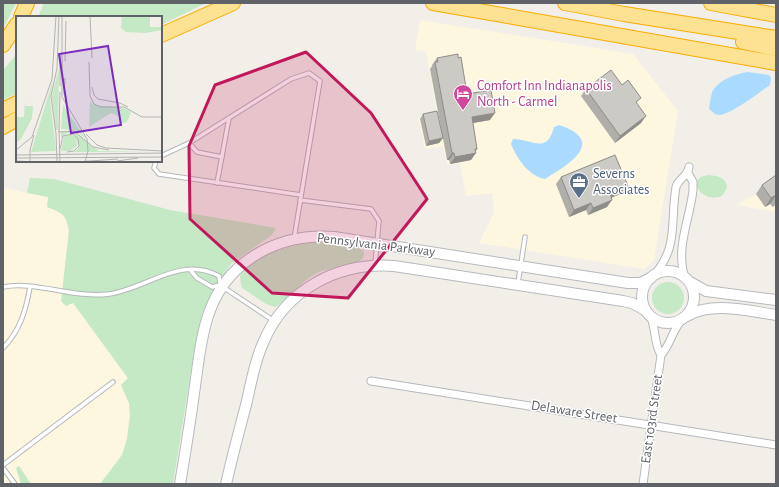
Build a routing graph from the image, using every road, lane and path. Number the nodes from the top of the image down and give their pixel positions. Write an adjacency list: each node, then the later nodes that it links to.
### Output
1 (27, 3): 8 (highway)
2 (233, 3): 9 (highway)
3 (433, 3): 16 (highway)
4 (565, 3): 6 (highway)
5 (711, 3): 7 (highway)
6 (624, 14): 12 (highway); 15 (highway)
7 (776, 15)
8 (21, 16)
9 (200, 19): 11 (highway); 13 (highway)
10 (16, 26): 14 (highway)
11 (162, 34)
12 (776, 38)
13 (162, 40)
14 (3, 45)
15 (776, 49)
16 (776, 63)
17 (16, 104): 18 (highway)
18 (3, 110)
19 (229, 118): 22 (lane); 24 (lane); 27 (lane)
20 (16, 120): 21 (highway)
21 (3, 127)
22 (189, 143): 23 (lane); 24 (lane)
23 (162, 156)
24 (222, 157): 26 (lane)
25 (156, 162): 26 (lane)
26 (217, 183): 27 (lane)
27 (301, 195): 28 (lane)
28 (300, 200): 30 (lane); 31 (lane)
29 (525, 237): 33 (lane)
30 (294, 239): 31 (main road, Pennsylvania Parkway); 38 (main road, Pennsylvania Parkway)
31 (377, 244): 32 (lane); 33 (main road, Pennsylvania Parkway)
32 (374, 266): 37 (main road, Pennsylvania Parkway); 45 (main road, Pennsylvania Parkway)
33 (521, 266): 35 (main road, Pennsylvania Parkway); 37 (lane)
34 (191, 270): 38 (lane); 38 (lane); 40 (lane)
35 (652, 276): 36 (main road); 36 (street); 42 (main road)
36 (688, 280): 41 (main road); 44 (main road)
37 (518, 284): 42 (main road, Pennsylvania Parkway)
38 (221, 285): 45 (lane); 54 (main road, Pennsylvania Parkway)
39 (3, 287): 40 (lane)
40 (30, 287): 46 (lane)
41 (776, 300)
42 (648, 314): 44 (main road); 47 (street, East 103rd Street)
43 (776, 315): 44 (main road)
44 (683, 319): 47 (street, East 103rd Street)
45 (275, 321): 55 (main road, Pennsylvania Parkway)
46 (3, 348)
47 (661, 355): 50 (street, East 103rd Street)
48 (371, 381): 50 (street, Delaware Street)
49 (114, 382): 52 (lane)
50 (651, 424): 51 (street, Delaware Street); 56 (street, East 103rd Street)
51 (776, 445)
52 (3, 466): 53 (lane)
53 (15, 484)
54 (180, 484)
55 (226, 484)
56 (643, 484)

